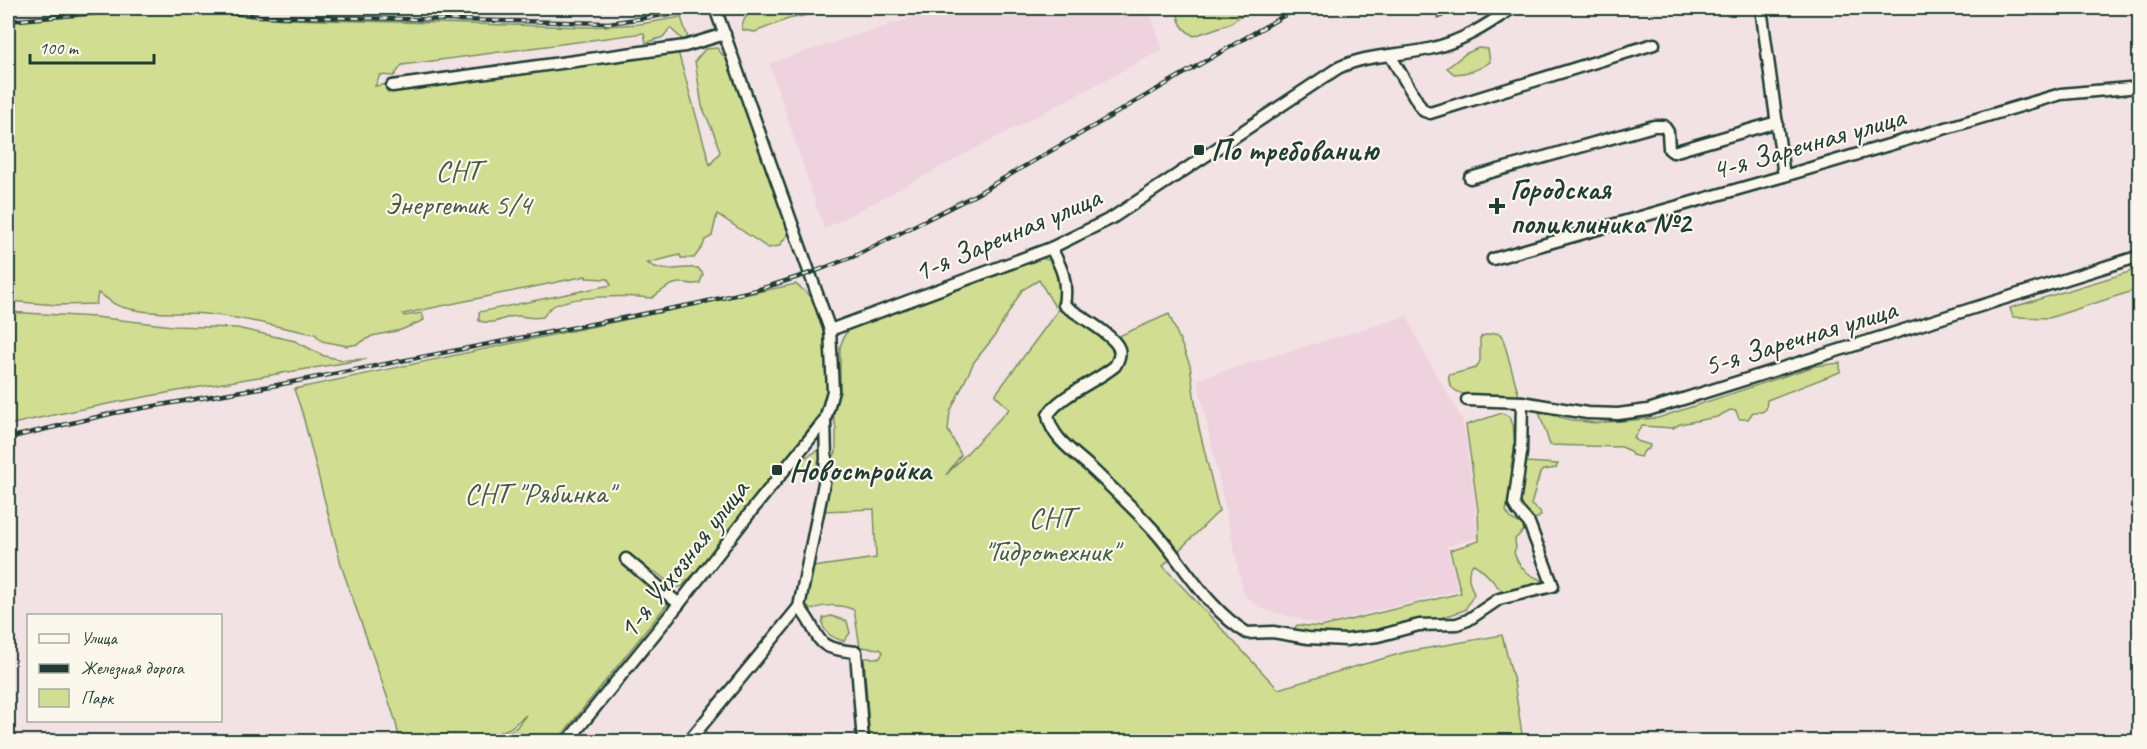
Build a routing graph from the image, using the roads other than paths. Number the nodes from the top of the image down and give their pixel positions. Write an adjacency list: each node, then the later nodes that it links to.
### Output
1 (715, 8): 4 (street, 1-я Учхозная улица)
2 (1512, 8): 6 (street, 1-я Заречная улица)
3 (1761, 8): 9 (street)
4 (725, 34): 7 (street); 15 (street, 1-я Учхозная улица)
5 (1654, 44): 6 (street)
6 (1390, 55): 12 (street, 1-я Заречная улица)
7 (392, 86)
8 (2139, 87): 10 (street, 4-я Заречная улица)
9 (1777, 122): 10 (street); 11 (street)
10 (1784, 176): 14 (street, 4-я Заречная улица)
11 (1470, 178)
12 (1051, 248): 15 (street, 1-я Заречная улица); 17 (street)
13 (2139, 256): 17 (street, 5-я Заречная улица)
14 (1493, 259)
15 (830, 330): 18 (street, 1-я Учхозная улица)
16 (1467, 400): 17 (street, 5-я Заречная улица)
17 (1522, 402)
18 (825, 420): 20 (street, 1-я Учхозная улица); 21 (street)
19 (626, 559): 20 (street)
20 (680, 604): 22 (street, 1-я Учхозная улица)
21 (799, 607): 23 (street); 24 (street)
22 (567, 741)
23 (688, 741)
24 (863, 741)

